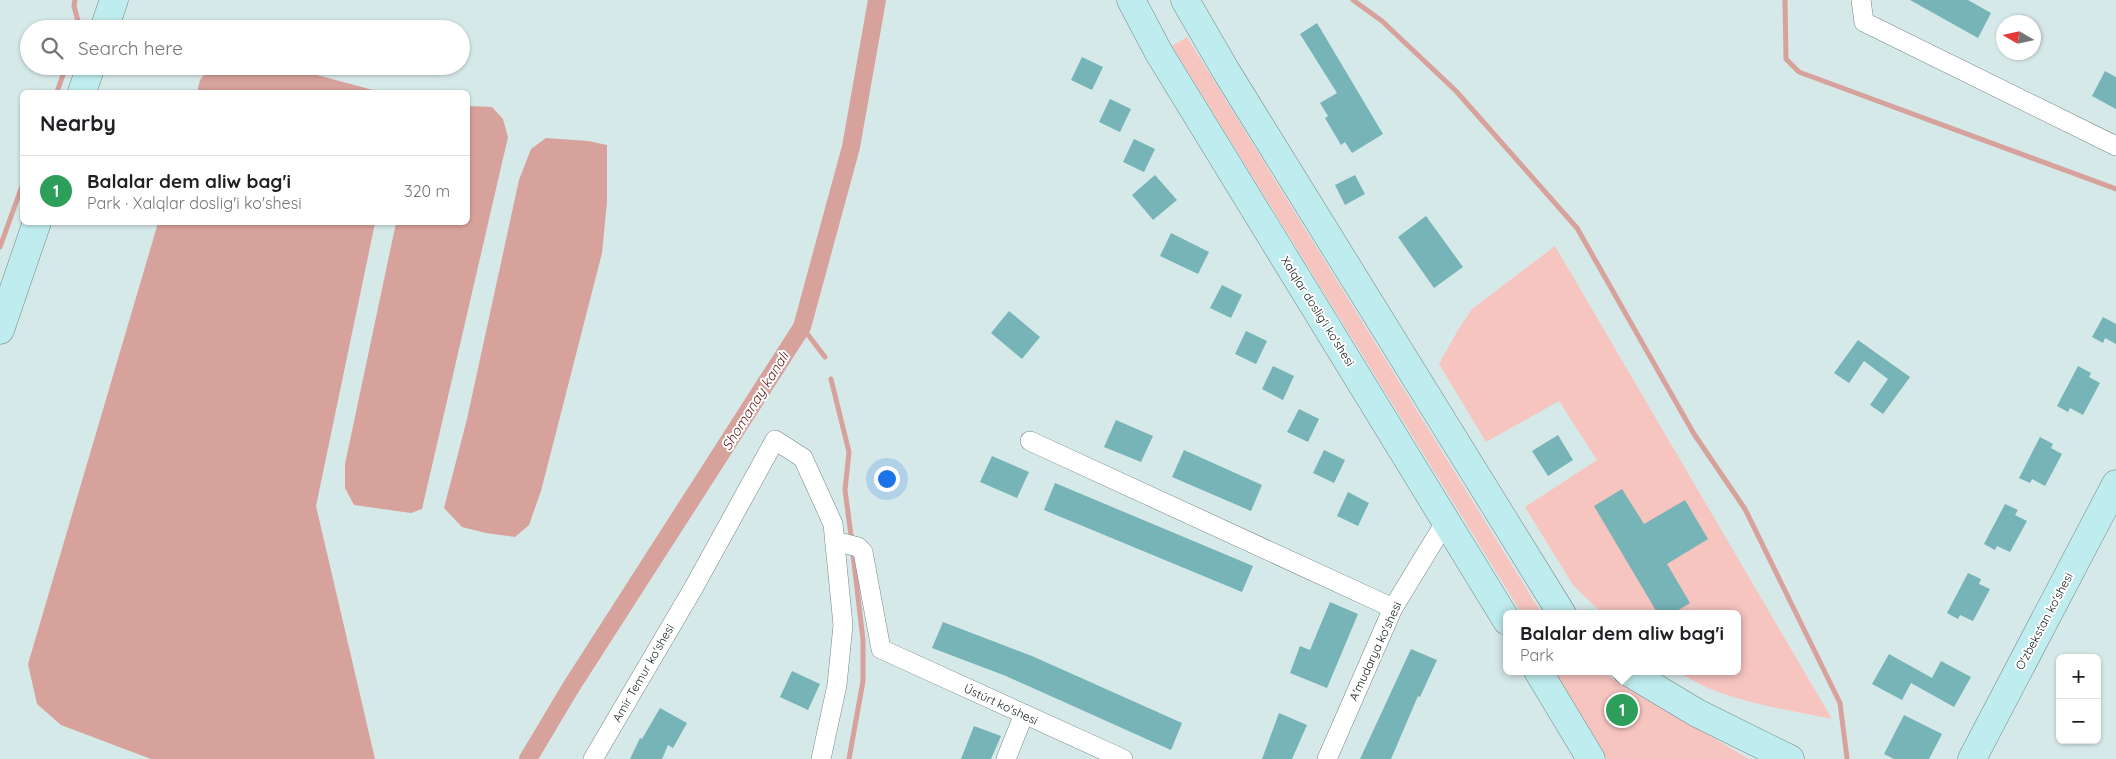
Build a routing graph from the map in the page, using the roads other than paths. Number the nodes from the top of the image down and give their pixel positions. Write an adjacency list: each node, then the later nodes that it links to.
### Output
1 (114, 0): 5 (main road)
2 (1132, 0): 13 (main road, Xalqlar doslig'i ko'shesi)
3 (1185, 0): 16 (main road)
4 (1861, 0): 8 (street)
5 (107, 20)
6 (88, 75): 7 (main road)
7 (83, 90)
8 (2116, 146)
9 (36, 225): 10 (main road)
10 (0, 330)
11 (1030, 441): 15 (street)
12 (2116, 484): 28 (main road, O'zbekstan ko'shesi)
13 (1446, 521): 15 (street, A'mudarya ko'shesi); 17 (main road, Xalqlar doslig'i ko'shesi)
14 (835, 541): 20 (street, Ústúrt ko'shesi); 21 (street, Amir Temur ko'shesi); 22 (street)
15 (1393, 608): 25 (street, A'mudarya ko'shesi)
16 (1560, 610)
17 (1503, 614)
18 (1540, 675): 26 (main road)
19 (1634, 675): 27 (main road)
20 (1024, 714): 23 (street); 24 (street, Ústúrt ko'shesi)
21 (593, 759)
22 (821, 759)
23 (1006, 759)
24 (1122, 759)
25 (1327, 759)
26 (1591, 759)
27 (1790, 759)
28 (1972, 759)

